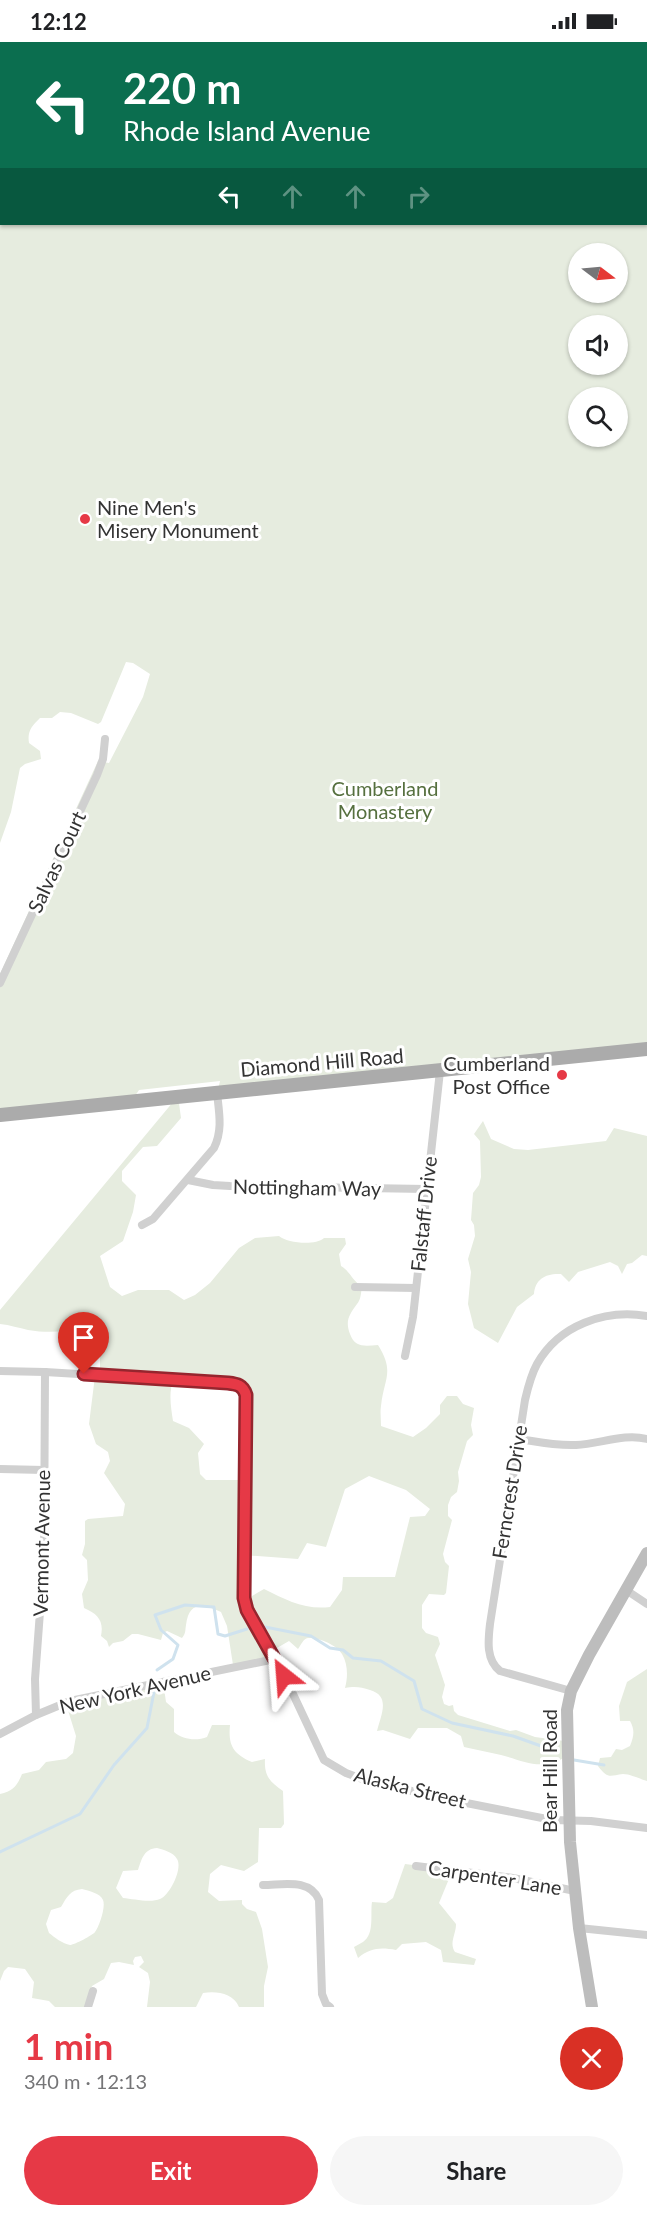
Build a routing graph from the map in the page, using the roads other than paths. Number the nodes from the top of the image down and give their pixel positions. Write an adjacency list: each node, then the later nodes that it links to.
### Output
1 (105, 739): 2 (street, Salvas Court)
2 (0, 983)
3 (647, 1049): 4 (main road, Diamond Hill Road)
4 (440, 1071): 5 (main road, Diamond Hill Road); 8 (street, Falstaff Drive)
5 (217, 1093): 6 (main road, Diamond Hill Road); 7 (street)
6 (0, 1115)
7 (188, 1180): 8 (street, Nottingham Way); 9 (street)
8 (428, 1189): 11 (street, Falstaff Drive)
9 (142, 1225)
10 (355, 1287): 11 (street)
11 (416, 1288): 13 (street, Falstaff Drive)
12 (647, 1316): 17 (street, Ferncrest Drive)
13 (405, 1356)
14 (0, 1371): 15 (street)
15 (45, 1372): 19 (street, Vermont Avenue); 23 (street, Alaska Street)
16 (647, 1438): 17 (street)
17 (519, 1439): 24 (street, Ferncrest Drive)
18 (0, 1469): 19 (street)
19 (44, 1470): 25 (street, Vermont Avenue)
20 (647, 1553): 21 (street, Bear Hill Road)
21 (626, 1590): 22 (street); 24 (street, Bear Hill Road)
22 (647, 1604)
23 (274, 1659): 25 (street, New York Avenue); 27 (street, Alaska Street)
24 (571, 1691): 27 (street, Bear Hill Road)
25 (36, 1715): 26 (street, New York Avenue)
26 (0, 1734)
27 (569, 1821): 28 (street, Alaska Street); 31 (street, Bear Hill Road)
28 (647, 1828)
29 (416, 1866): 31 (street, Carpenter Lane)
30 (263, 1885): 36 (street)
31 (575, 1891): 32 (street, Bear Hill Road)
32 (579, 1928): 33 (street); 37 (street, Bear Hill Road)
33 (647, 1935)
34 (93, 1991): 35 (street)
35 (88, 2007)
36 (330, 2007)
37 (592, 2007)

